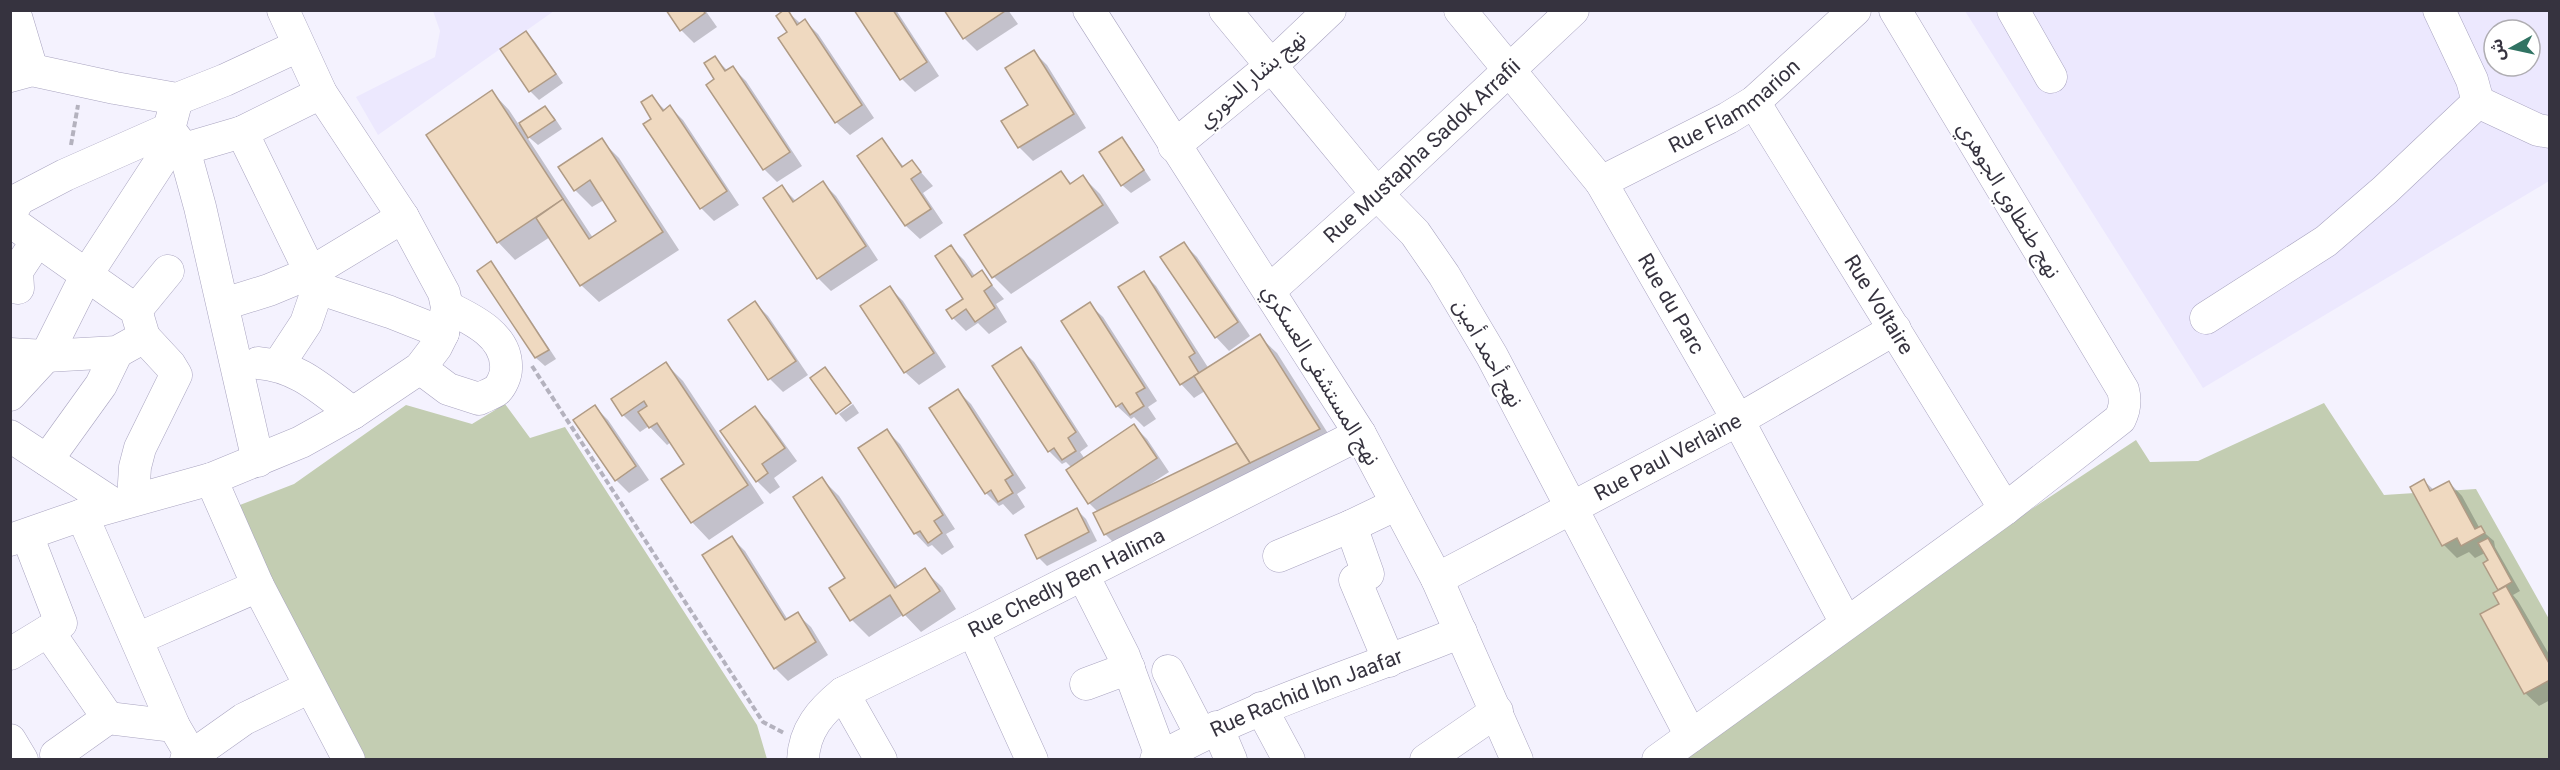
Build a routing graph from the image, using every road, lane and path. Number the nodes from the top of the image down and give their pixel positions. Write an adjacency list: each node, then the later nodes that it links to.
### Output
1 (14, 10): 15 (street)
2 (283, 10): 12 (street)
3 (1089, 10): 25 (street, نهج المستشفى العسكري)
4 (1225, 10): 13 (street, نهج أحمد أمين)
5 (1330, 10): 13 (street, نهج بشار الخوري)
6 (1460, 10): 14 (street, Rue du Parc)
7 (1573, 10): 14 (street, Rue Mustapha Sadok Arrafii)
8 (1855, 10): 20 (street, Rue Flammarion)
9 (1895, 10): 59 (street, نهج طنطاوي الجوهري)
10 (2013, 10): 16 (street)
11 (2439, 10): 21 (street)
12 (298, 46): 18 (street); 19 (street)
13 (1271, 66): 25 (street, نهج بشار الخوري); 28 (street, نهج أحمد أمين)
14 (1508, 70): 27 (street, Rue du Parc); 28 (street, Rue Mustapha Sadok Arrafii)
15 (21, 73): 17 (street)
16 (2051, 77)
17 (82, 81): 19 (street); 26 (path)
18 (321, 93): 22 (street); 30 (street)
19 (177, 99): 24 (street)
20 (1754, 102): 27 (street, Rue Flammarion); 40 (street, Rue Voltaire)
21 (2478, 102): 23 (street); 38 (street)
22 (242, 132): 24 (street); 34 (street)
23 (2550, 132)
24 (176, 139): 26 (street); 33 (street); 37 (street)
25 (1174, 146): 36 (street, نهج المستشفى العسكري)
26 (65, 175): 29 (street)
27 (1601, 182): 50 (street, Rue du Parc)
28 (1377, 194): 36 (street, Rue Mustapha Sadok Arrafii); 58 (street, نهج أحمد أمين)
29 (10, 214): 31 (street)
30 (403, 217): 34 (street); 39 (street)
31 (37, 241): 33 (street); 35 (street)
32 (168, 271): 41 (street)
33 (87, 274): 41 (street); 44 (street)
34 (314, 281): 37 (street); 39 (street); 46 (street)
35 (18, 288)
36 (1270, 290): 51 (street, نهج المستشفى العسكري)
37 (224, 304): 45 (street)
38 (2206, 318)
39 (445, 320): 42 (street); 47 (street)
40 (1895, 329): 50 (street, Rue Paul Verlaine); 59 (street, Rue Voltaire)
41 (132, 333): 44 (street); 53 (street); 56 (street)
42 (503, 349): 47 (street); 86 (path)
43 (10, 354): 44 (street)
44 (46, 356): 48 (street)
45 (236, 361): 46 (street); 54 (street)
46 (279, 364): 49 (street)
47 (420, 368): 49 (street)
48 (10, 395)
49 (353, 413): 54 (street)
50 (1738, 420): 58 (street, Rue Paul Verlaine); 67 (street, Rue du Parc)
51 (1360, 434): 57 (street, نهج المستشفى العسكري); 64 (street, Rue Chedly Ben Halima)
52 (10, 436): 53 (street)
53 (47, 460): 56 (street)
54 (258, 461): 55 (street)
55 (211, 479): 56 (street); 66 (street)
56 (124, 503): 60 (street)
57 (1397, 504): 61 (street); 65 (street, نهج المستشفى العسكري)
58 (1571, 507): 65 (street, Rue Paul Verlaine); 84 (street, نهج أحمد أمين)
59 (2005, 509): 67 (street)
60 (82, 515): 62 (street); 71 (street)
61 (1351, 526): 63 (street); 73 (street)
62 (19, 537): 69 (street)
63 (1279, 556)
64 (1083, 575): 68 (street, Rue Chedly Ben Halima); 74 (street)
65 (1437, 579): 70 (street, نهج المستشفى العسكري)
66 (258, 586): 71 (street); 77 (street)
67 (1846, 623): 84 (street)
68 (973, 630): 78 (street, Rue Chedly Ben Halima); 93 (street)
69 (48, 631): 72 (street); 81 (street)
70 (1461, 632): 73 (street, Rue Rachid Ibn Jaafar); 80 (street, نهج المستشفى العسكري)
71 (137, 639): 82 (street)
72 (10, 654)
73 (1389, 661): 79 (street, Rue Rachid Ibn Jaafar)
74 (1129, 668): 76 (street); 89 (street)
75 (1168, 671): 83 (street)
76 (1086, 684)
77 (310, 687): 88 (street); 91 (street)
78 (843, 693): 86 (street, Rue Chedly Ben Halima); 92 (street)
79 (1261, 708): 83 (street, Rue Rachid Ibn Jaafar); 95 (street)
80 (1497, 711): 96 (street); 97 (street, نهج المستشفى العسكري)
81 (108, 718): 82 (street); 87 (street)
82 (174, 726): 88 (street)
83 (1209, 731): 89 (street, Rue Rachid Ibn Jaafar); 94 (street)
84 (1691, 736): 98 (street)
85 (10, 740): 90 (street)
86 (803, 751)
87 (56, 755)
88 (191, 758)
89 (1158, 758)
90 (21, 759)
91 (349, 759)
92 (881, 759)
93 (1032, 759)
94 (1231, 759)
95 (1288, 759)
96 (1426, 759)
97 (1517, 759)
98 (1658, 759)

